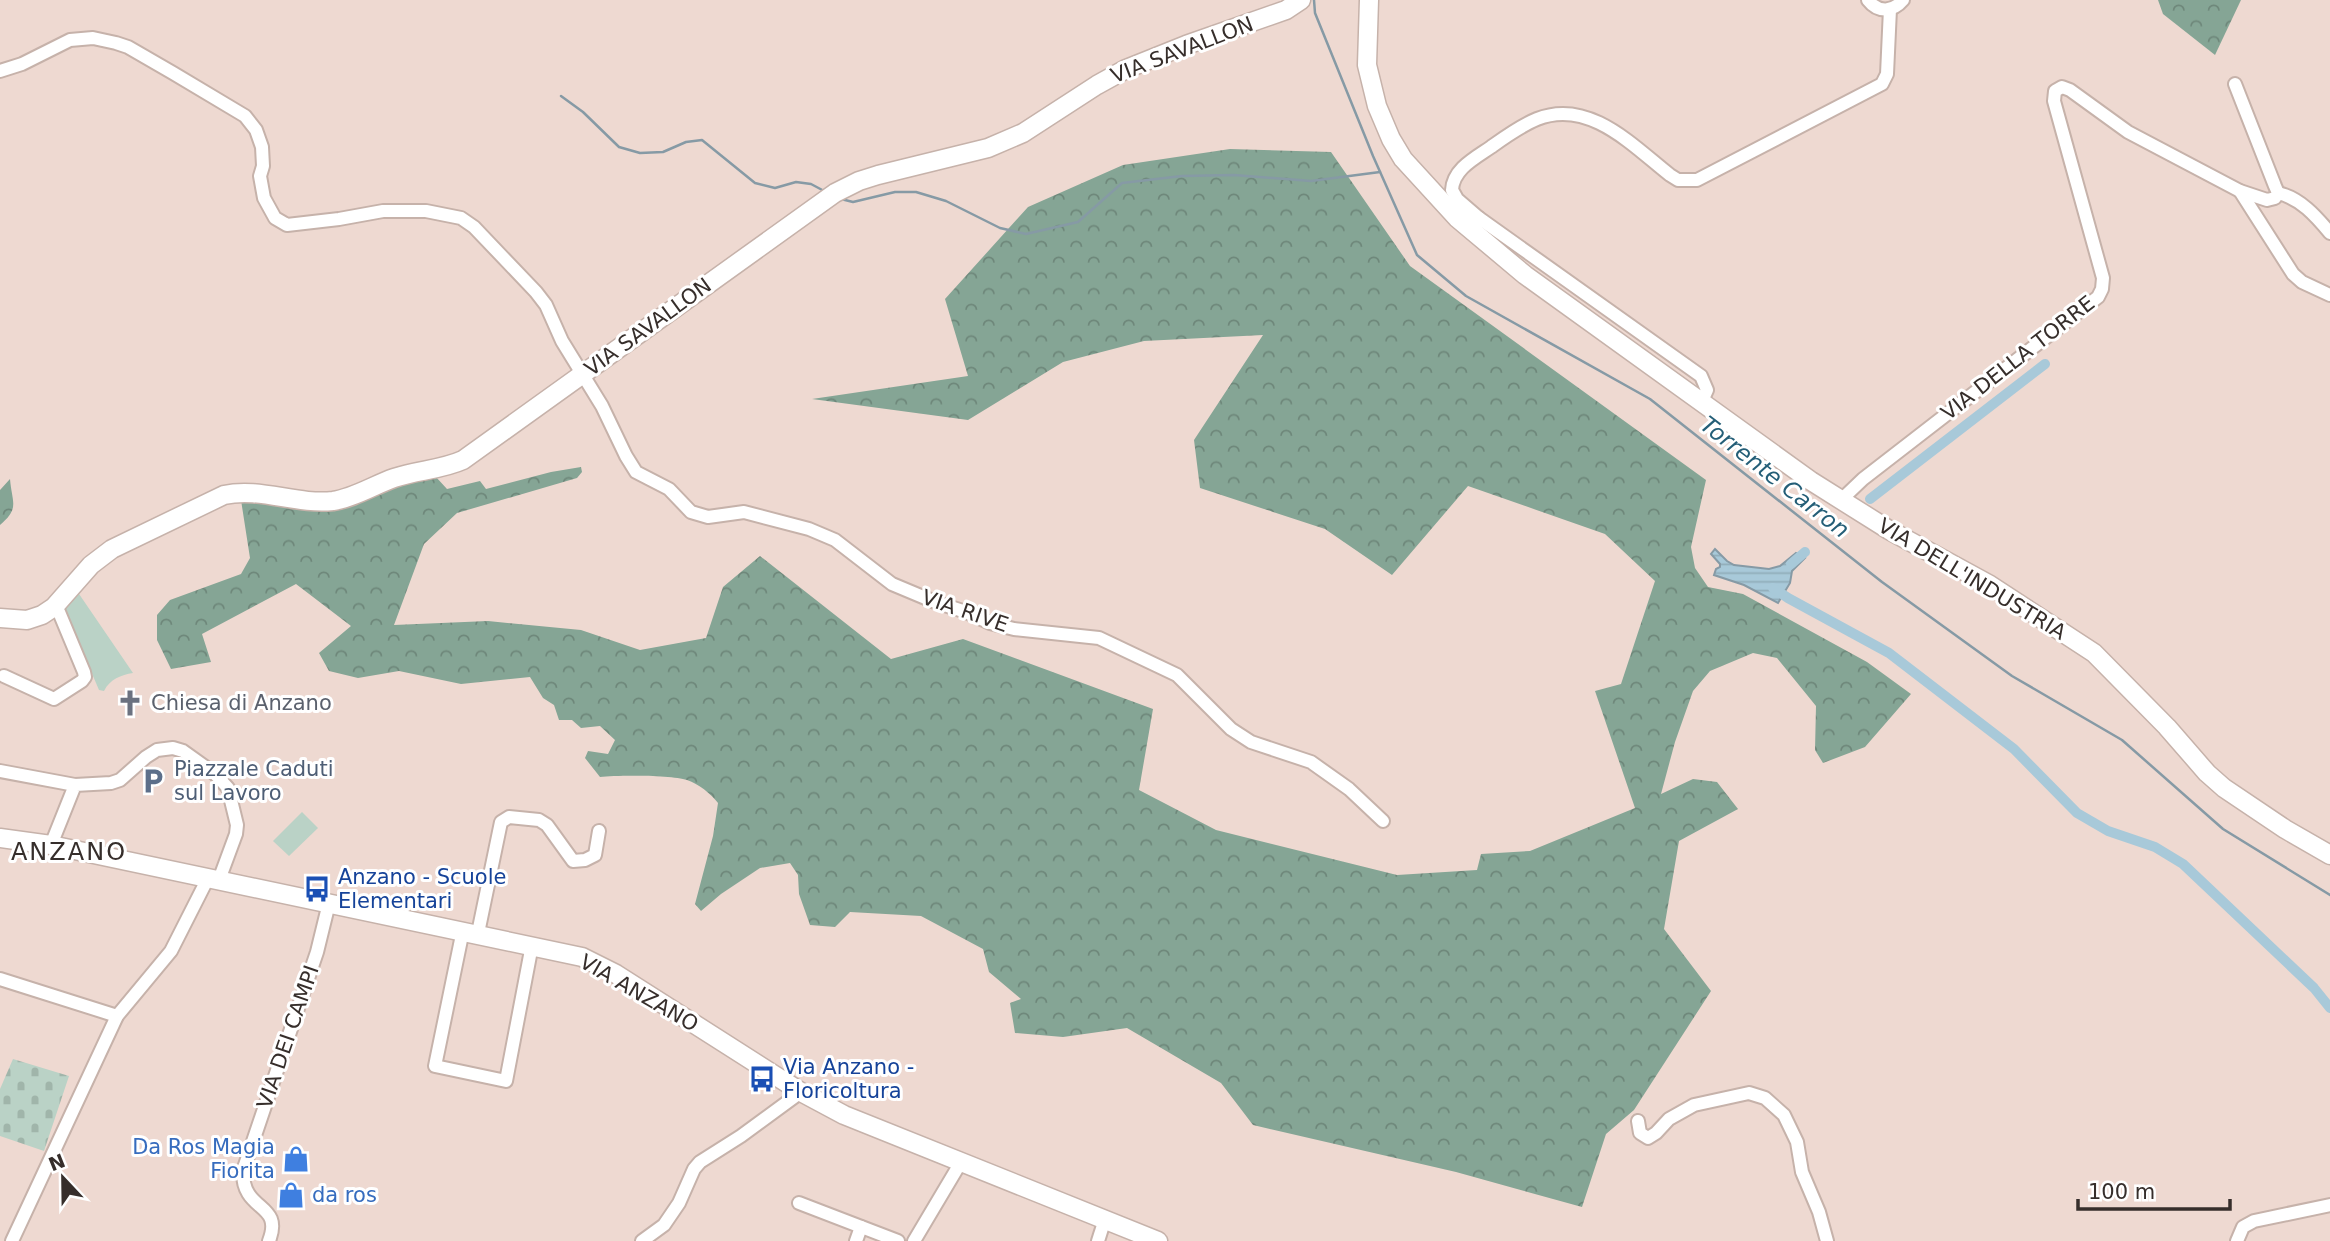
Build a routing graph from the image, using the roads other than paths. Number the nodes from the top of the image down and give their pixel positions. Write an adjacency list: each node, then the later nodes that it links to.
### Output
1 (1369, 0): 10 (main road, VIA DELL'INDUSTRIA)
2 (1868, 0): 5 (street)
3 (1903, 0): 5 (street)
4 (1299, 2): 13 (main road, VIA SAVALLON)
5 (1891, 9): 10 (street)
6 (0, 71): 13 (street, VIA RIVE)
7 (2235, 84): 9 (street)
8 (2240, 191): 9 (street, VIA DELLA TORRE); 12 (street); 14 (street, VIA DELLA TORRE)
9 (2278, 194): 11 (street)
10 (1475, 224): 14 (main road, VIA DELL'INDUSTRIA)
11 (2330, 233)
12 (2330, 295)
13 (581, 375): 15 (main road, VIA SAVALLON); 20 (street, VIA RIVE)
14 (1841, 500): 24 (main road, VIA DELL'INDUSTRIA)
15 (54, 607): 16 (main road, VIA SAVALLON); 17 (street)
16 (0, 618)
17 (4, 676)
18 (0, 771): 19 (street)
19 (75, 785): 23 (street); 25 (street)
20 (1383, 821)
21 (599, 831): 27 (street)
22 (0, 838): 23 (main road, VIA ANZANO)
23 (51, 845): 25 (main road, VIA ANZANO)
24 (2330, 855)
25 (213, 879): 26 (main road, VIA ANZANO); 30 (street)
26 (329, 903): 27 (main road, VIA ANZANO); 39 (street, VIA DEI CAMPI)
27 (470, 932): 28 (main road, VIA ANZANO); 28 (street)
28 (532, 945): 31 (main road, VIA ANZANO)
29 (0, 979): 30 (street)
30 (117, 1016): 38 (street)
31 (801, 1092): 33 (main road, VIA ANZANO); 40 (street)
32 (1638, 1121): 46 (street)
33 (961, 1162): 36 (main road, VIA ANZANO); 43 (street)
34 (799, 1203): 37 (street)
35 (2330, 1205): 47 (street)
36 (1105, 1219): 44 (street); 45 (main road, VIA ANZANO)
37 (861, 1227): 41 (street); 42 (street)
38 (12, 1241)
39 (269, 1241)
40 (642, 1241)
41 (856, 1241)
42 (898, 1241)
43 (914, 1241)
44 (1098, 1241)
45 (1158, 1241)
46 (1827, 1241)
47 (2237, 1241)

